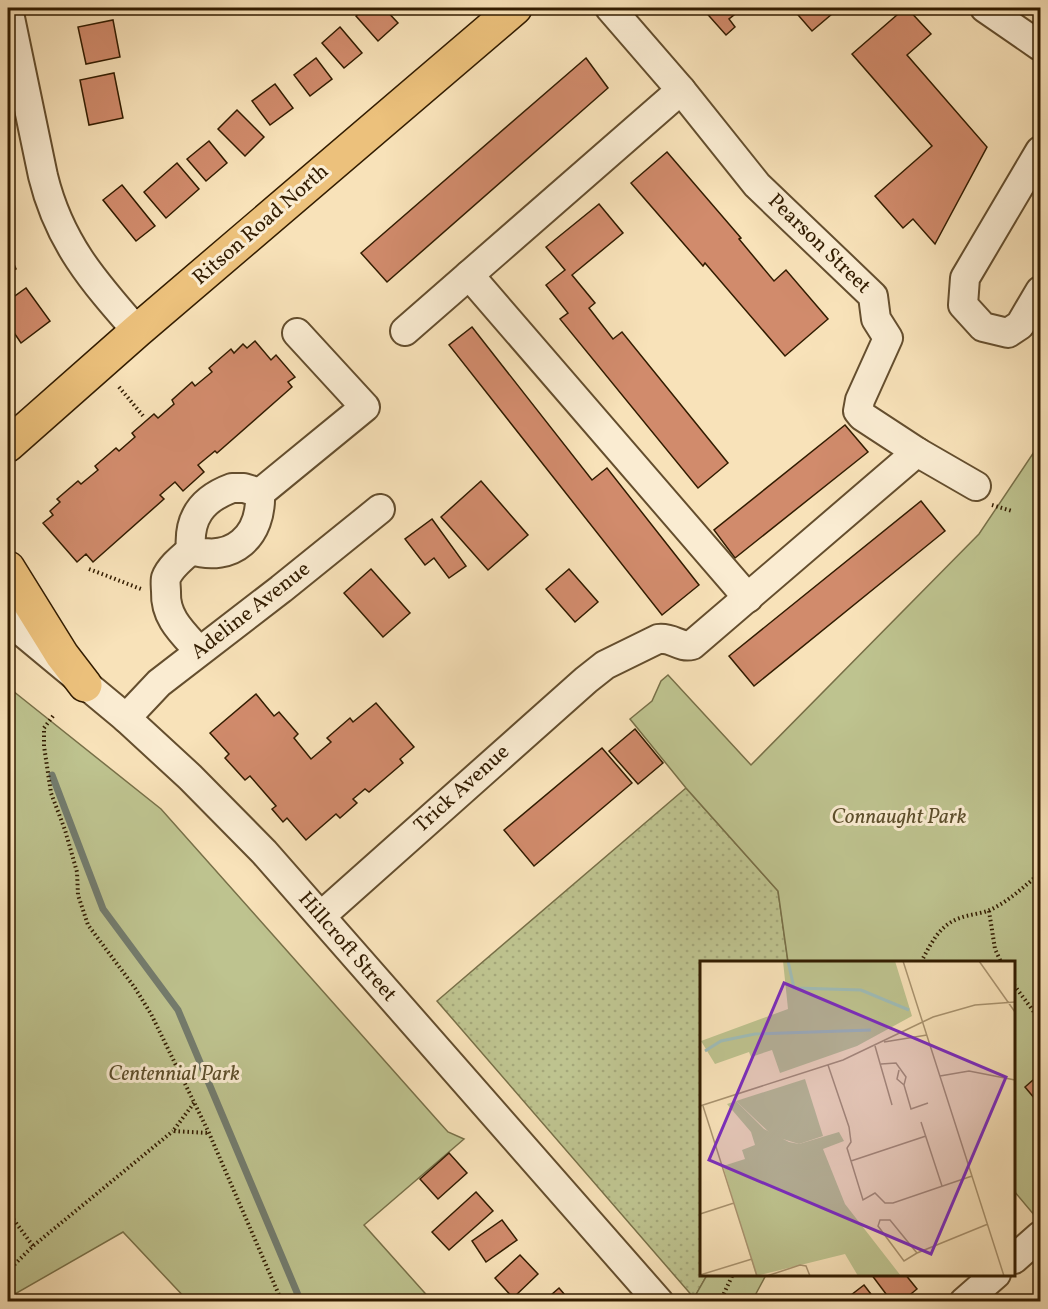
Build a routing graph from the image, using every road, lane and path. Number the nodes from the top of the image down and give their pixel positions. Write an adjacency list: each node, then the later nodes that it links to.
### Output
1 (8, 8): 10 (street)
2 (515, 8): 10 (main road, Ritson Road North)
3 (610, 8): 6 (street, Pearson Street)
4 (985, 8): 5 (street)
5 (1041, 46)
6 (681, 90): 8 (street); 16 (street, Pearson Street)
7 (1041, 151): 9 (street)
8 (469, 275): 11 (street); 23 (street)
9 (1041, 291)
10 (137, 331): 15 (main road, Ritson Road North)
11 (405, 331)
12 (297, 333): 18 (street)
13 (119, 387): 14 (path)
14 (144, 417)
15 (8, 445)
16 (917, 452): 17 (street); 23 (street)
17 (976, 486)
18 (260, 493): 20 (street); 20 (street)
19 (380, 509): 26 (street, Adeline Avenue)
20 (191, 550): 24 (street)
21 (8, 568): 27 (main road)
22 (89, 569): 24 (path)
23 (748, 598): 32 (street, Trick Avenue)
24 (166, 599): 26 (street)
25 (8, 620): 27 (street, Hillcroft Street)
26 (200, 651): 29 (street, Adeline Avenue)
27 (85, 685): 29 (street, Hillcroft Street)
28 (53, 716): 37 (path)
29 (126, 718): 32 (street, Hillcroft Street)
30 (1041, 873): 31 (path)
31 (989, 910): 33 (path); 34 (path)
32 (321, 916): 48 (street, Hillcroft Street)
33 (922, 961)
34 (1000, 961)
35 (1015, 986): 36 (path)
36 (1041, 1020)
37 (194, 1103): 38 (path); 39 (path)
38 (173, 1131): 39 (path); 42 (path)
39 (209, 1133): 47 (path)
40 (8, 1212): 42 (path)
41 (1041, 1236): 43 (street)
42 (33, 1246): 44 (path)
43 (1015, 1258)
44 (8, 1271)
45 (733, 1276): 49 (path)
46 (995, 1276): 50 (street)
47 (282, 1302)
48 (659, 1302)
49 (720, 1302)
50 (964, 1302)

